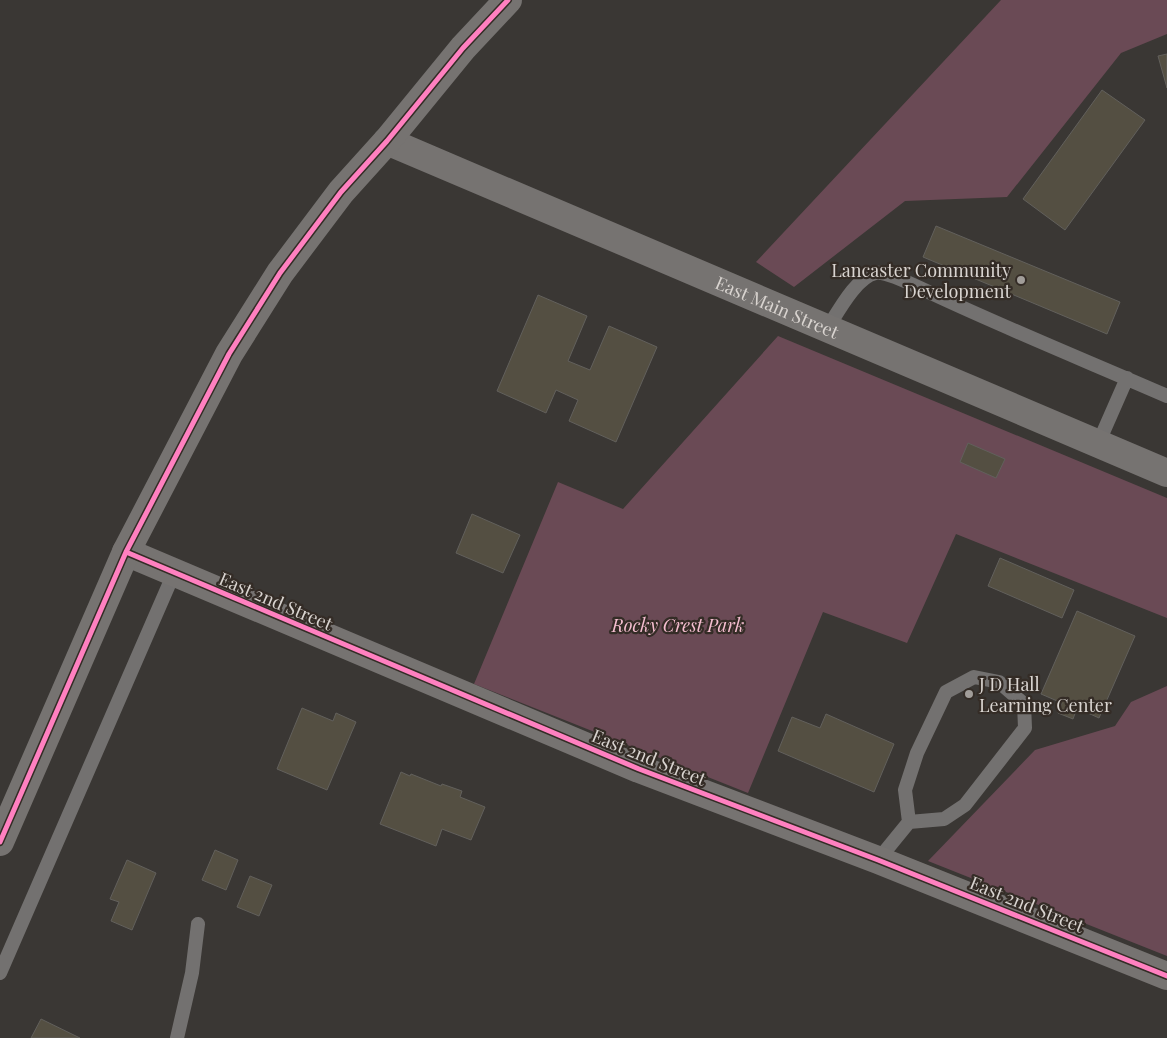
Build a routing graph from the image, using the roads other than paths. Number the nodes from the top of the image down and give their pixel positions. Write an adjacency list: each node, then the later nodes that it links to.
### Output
1 (508, 0): 2 (street)
2 (387, 141): 3 (street, East Main Street); 8 (street)
3 (827, 328): 4 (lane); 6 (street, East Main Street)
4 (1127, 378): 5 (lane); 6 (lane)
5 (1167, 396)
6 (1098, 444): 7 (street, East Main Street)
7 (1167, 473)
8 (126, 552): 9 (street, East 2nd Street); 11 (street)
9 (174, 573): 12 (street, East 2nd Street); 14 (lane)
10 (909, 822): 10 (lane); 12 (lane)
11 (0, 842)
12 (878, 860): 15 (street, East 2nd Street)
13 (198, 924): 16 (lane)
14 (0, 973)
15 (1167, 976)
16 (177, 1038)

